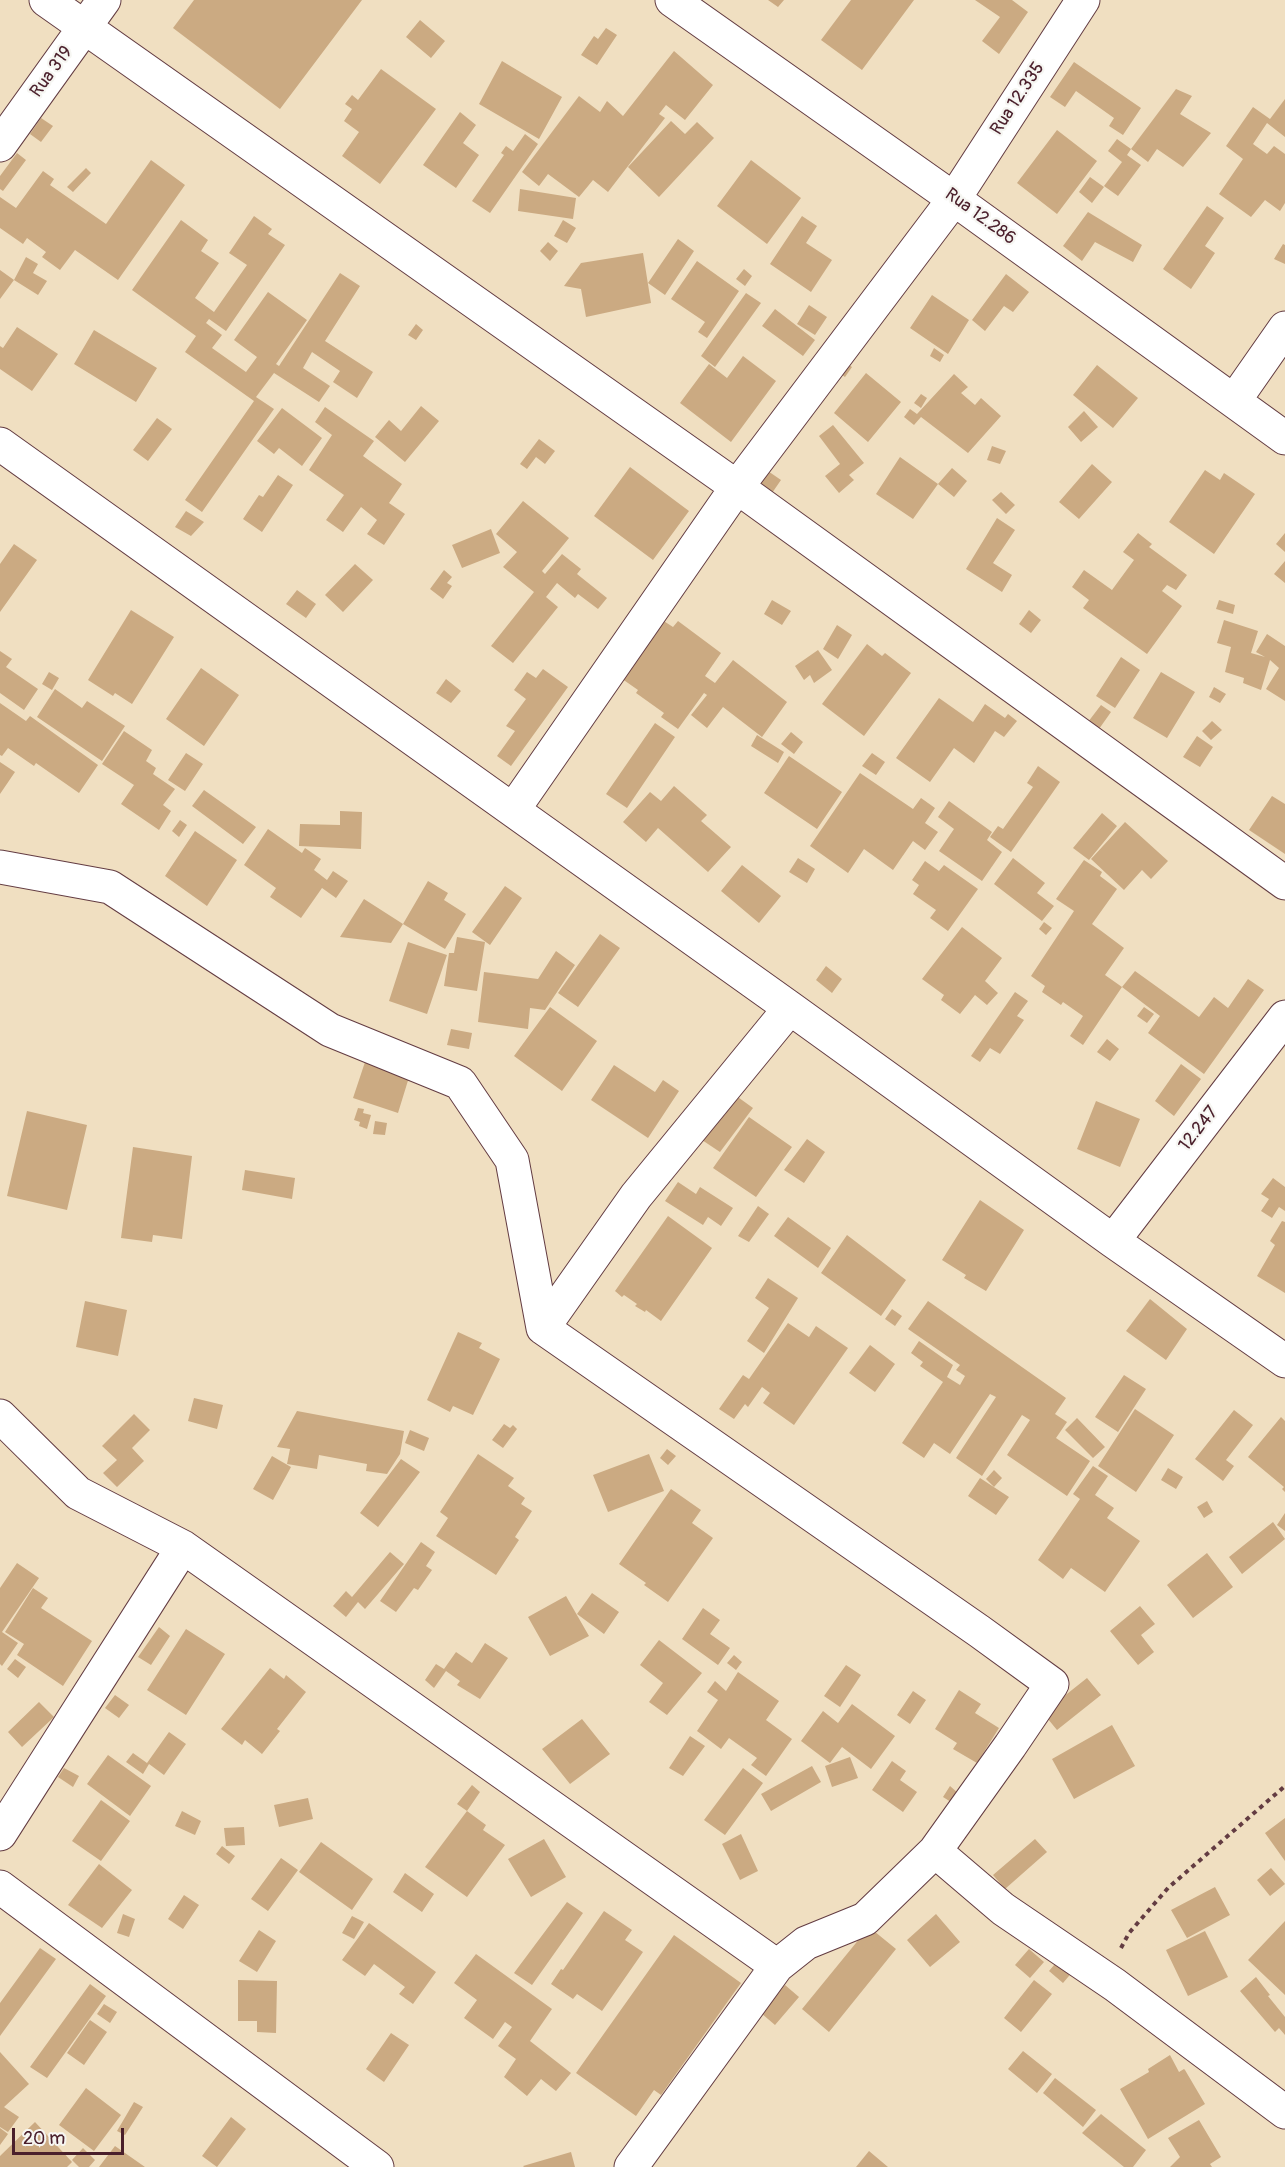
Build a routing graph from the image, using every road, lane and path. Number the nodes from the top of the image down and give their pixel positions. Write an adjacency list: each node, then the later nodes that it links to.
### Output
1 (46, 0): 5 (street)
2 (104, 0): 5 (street, Rua 319)
3 (672, 0): 7 (street, Rua 12.286)
4 (1083, 0): 7 (street, Rua 12.335)
5 (84, 27): 6 (street, Rua 319); 12 (street)
6 (0, 145)
7 (954, 199): 9 (street, Rua 12.286); 12 (street, Rua 12.335)
8 (1285, 328): 9 (street)
9 (1234, 401): 10 (street, Rua 12.286)
10 (1285, 438)
11 (0, 444): 13 (street)
12 (737, 488): 13 (street, Rua 12.335); 15 (street)
13 (513, 810): 16 (street)
14 (0, 867): 19 (street)
15 (1285, 883)
16 (790, 1008): 18 (street); 19 (street)
17 (1285, 1017): 18 (street, 12.247)
18 (1113, 1241): 20 (street)
19 (543, 1328): 25 (street)
20 (1285, 1361)
21 (0, 1416): 22 (street)
22 (183, 1547): 24 (street); 27 (street)
23 (1285, 1786): 28 (path)
24 (0, 1834)
25 (935, 1851): 27 (street); 28 (street)
26 (0, 1887): 30 (street)
27 (777, 1966): 31 (street)
28 (1104, 1977): 29 (street)
29 (1285, 2112)
30 (377, 2167)
31 (631, 2167)

